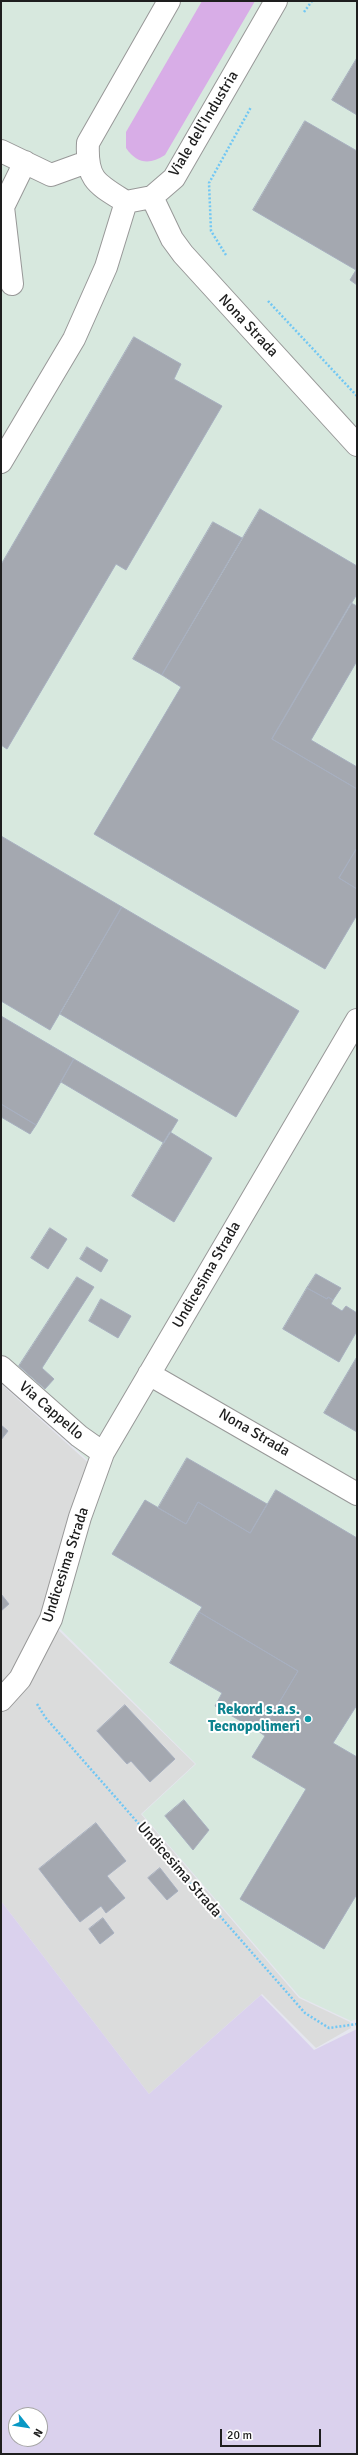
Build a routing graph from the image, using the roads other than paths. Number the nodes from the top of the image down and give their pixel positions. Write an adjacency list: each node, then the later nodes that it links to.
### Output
1 (169, 1): 5 (street)
2 (276, 1): 6 (street, Viale dell'Industria)
3 (1, 151): 4 (street)
4 (26, 162): 5 (street); 8 (street)
5 (87, 162): 7 (street)
6 (152, 197): 7 (street, Viale dell'Industria); 9 (street, Nona Strada)
7 (126, 202): 10 (street)
8 (12, 284)
9 (357, 445)
10 (1, 462)
11 (357, 1020): 13 (street, Undicesima Strada)
12 (1, 1367): 14 (street, Via Cappello)
13 (149, 1374): 14 (street, Undicesima Strada); 15 (street, Nona Strada)
14 (103, 1454): 16 (street, Undicesima Strada)
15 (357, 1494)
16 (1, 1700)

